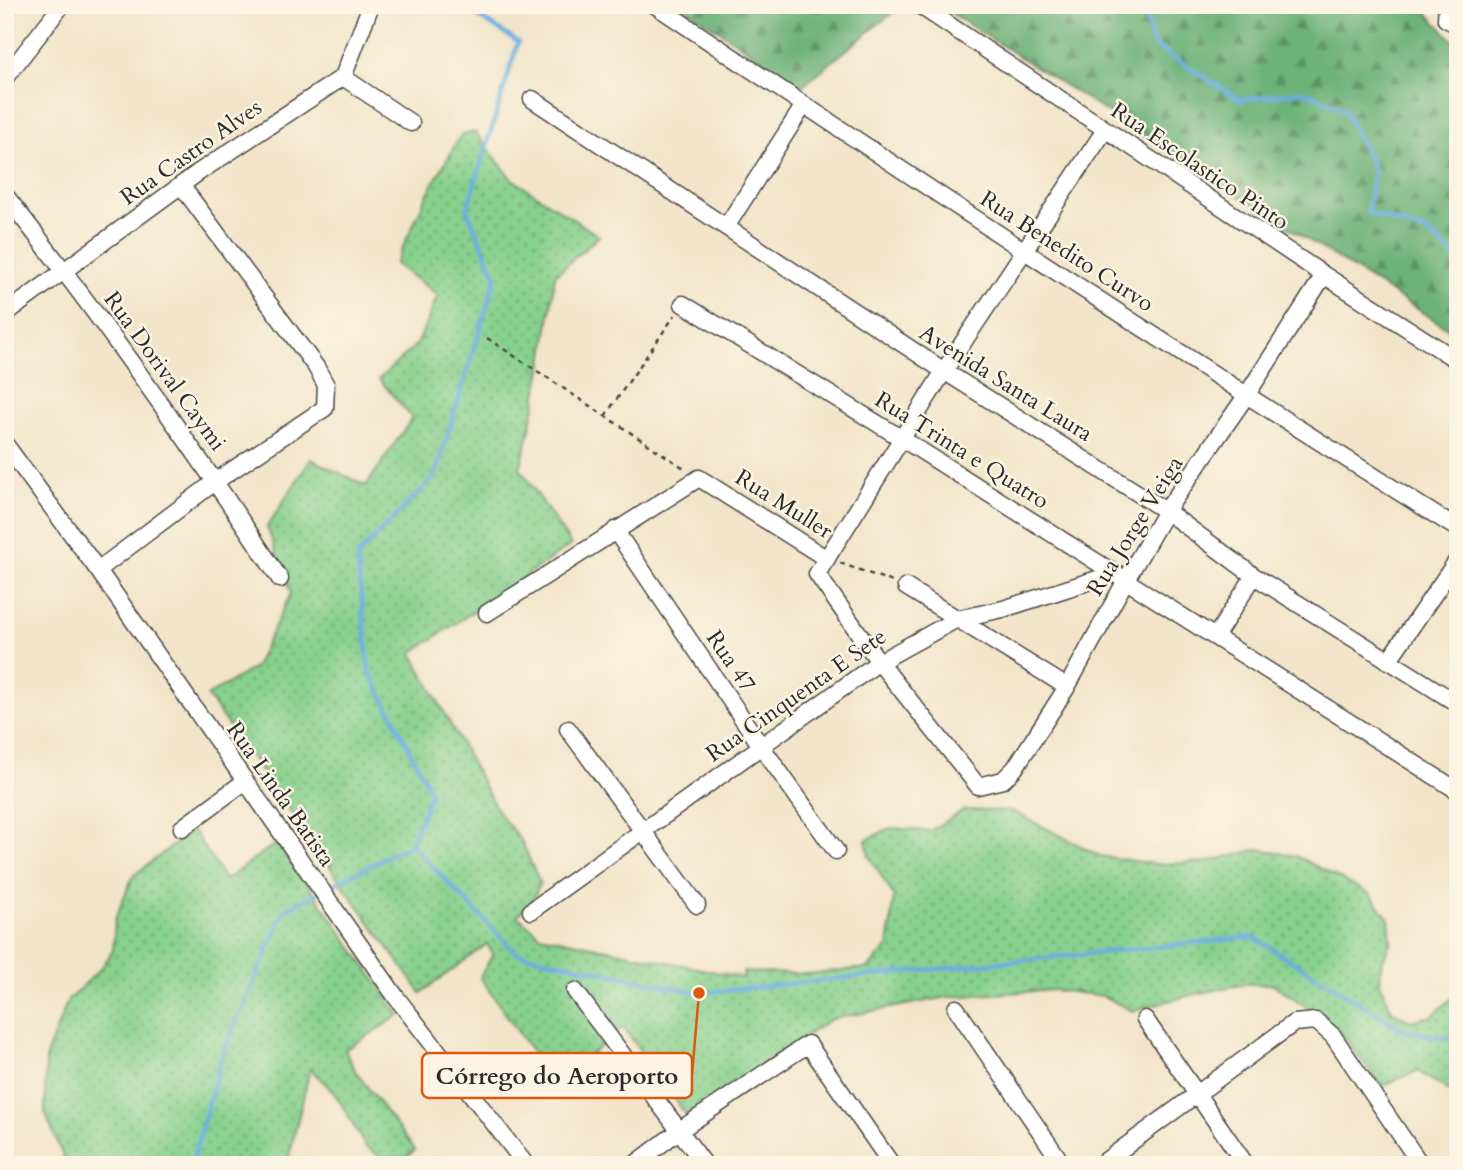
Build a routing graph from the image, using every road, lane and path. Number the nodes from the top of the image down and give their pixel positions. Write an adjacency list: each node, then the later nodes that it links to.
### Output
1 (62, 5): 6 (street)
2 (371, 5): 5 (street)
3 (655, 5): 8 (street, Rua Benedito Curvo)
4 (919, 5): 10 (street, Rua Escolastico Pinto)
5 (343, 77): 9 (street); 11 (street, Rua Castro Alves)
6 (5, 78)
7 (532, 99): 13 (street, Avenida Santa Laura)
8 (804, 105): 13 (street); 14 (street, Rua Benedito Curvo)
9 (411, 123)
10 (1105, 130): 14 (street); 16 (street, Rua Escolastico Pinto)
11 (181, 185): 15 (street, Rua Castro Alves); 27 (street)
12 (5, 195): 15 (street, Rua Dorival Caymi)
13 (726, 227): 21 (street, Avenida Santa Laura)
14 (1025, 251): 21 (street); 22 (street, Rua Benedito Curvo)
15 (65, 271): 18 (street, Rua Castro Alves); 27 (street, Rua Dorival Caymi)
16 (1324, 275): 20 (street, Rua Escolastico Pinto); 22 (street, Rua Jorge Veiga)
17 (683, 304): 23 (path); 24 (street, Rua Trinta e Quatro)
18 (5, 314)
19 (487, 338): 23 (path, Rua Muller)
20 (1458, 361)
21 (943, 372): 24 (street); 28 (street, Avenida Santa Laura)
22 (1246, 397): 28 (street, Rua Jorge Veiga); 29 (street, Rua Benedito Curvo)
23 (605, 416): 26 (path, Rua Muller)
24 (901, 438): 31 (street); 34 (street, Rua Trinta e Quatro)
25 (5, 444): 33 (street, Rua Linda Batista)
26 (699, 478): 30 (street); 31 (street, Rua Muller)
27 (216, 481): 33 (street); 36 (street, Rua Dorival Caymi)
28 (1166, 511): 34 (street, Rua Jorge Veiga); 35 (street, Avenida Santa Laura)
29 (1458, 529)
30 (615, 530): 38 (street); 46 (street, Rua 47)
31 (827, 559): 37 (path, Rua Muller); 42 (street)
32 (1458, 559): 41 (street)
33 (98, 570): 47 (street, Rua Linda Batista)
34 (1121, 576): 39 (street, Rua Cinquenta E Sete); 40 (street, Rua Trinta e Quatro); 43 (street, Rua Jorge Veiga)
35 (1254, 576): 40 (street); 41 (street, Avenida Santa Laura)
36 (280, 579)
37 (906, 587): 39 (street)
38 (487, 612)
39 (957, 619): 42 (street, Rua Cinquenta E Sete); 43 (street)
40 (1215, 637): 48 (street, Rua Trinta e Quatro)
41 (1388, 661): 44 (street, Avenida Santa Laura)
42 (879, 662): 43 (street, Rua Jorge Veiga); 46 (street, Rua Cinquenta E Sete)
43 (1068, 687)
44 (1458, 704)
45 (568, 729): 50 (street)
46 (761, 746): 50 (street, Rua Cinquenta E Sete); 51 (street, Rua 47)
47 (244, 782): 49 (street); 59 (street, Rua Linda Batista)
48 (1458, 791)
49 (182, 828)
50 (644, 830): 52 (street); 53 (street, Rua Cinquenta E Sete)
51 (836, 851)
52 (697, 905)
53 (531, 911)
54 (575, 991): 58 (street)
55 (957, 1008): 63 (street)
56 (1145, 1019): 57 (street)
57 (1197, 1093): 64 (street); 65 (street); 66 (street)
58 (680, 1130): 60 (street); 61 (street); 62 (street)
59 (526, 1165)
60 (634, 1165)
61 (705, 1165)
62 (892, 1165)
63 (1063, 1165)
64 (1100, 1165)
65 (1246, 1165)
66 (1421, 1165)

